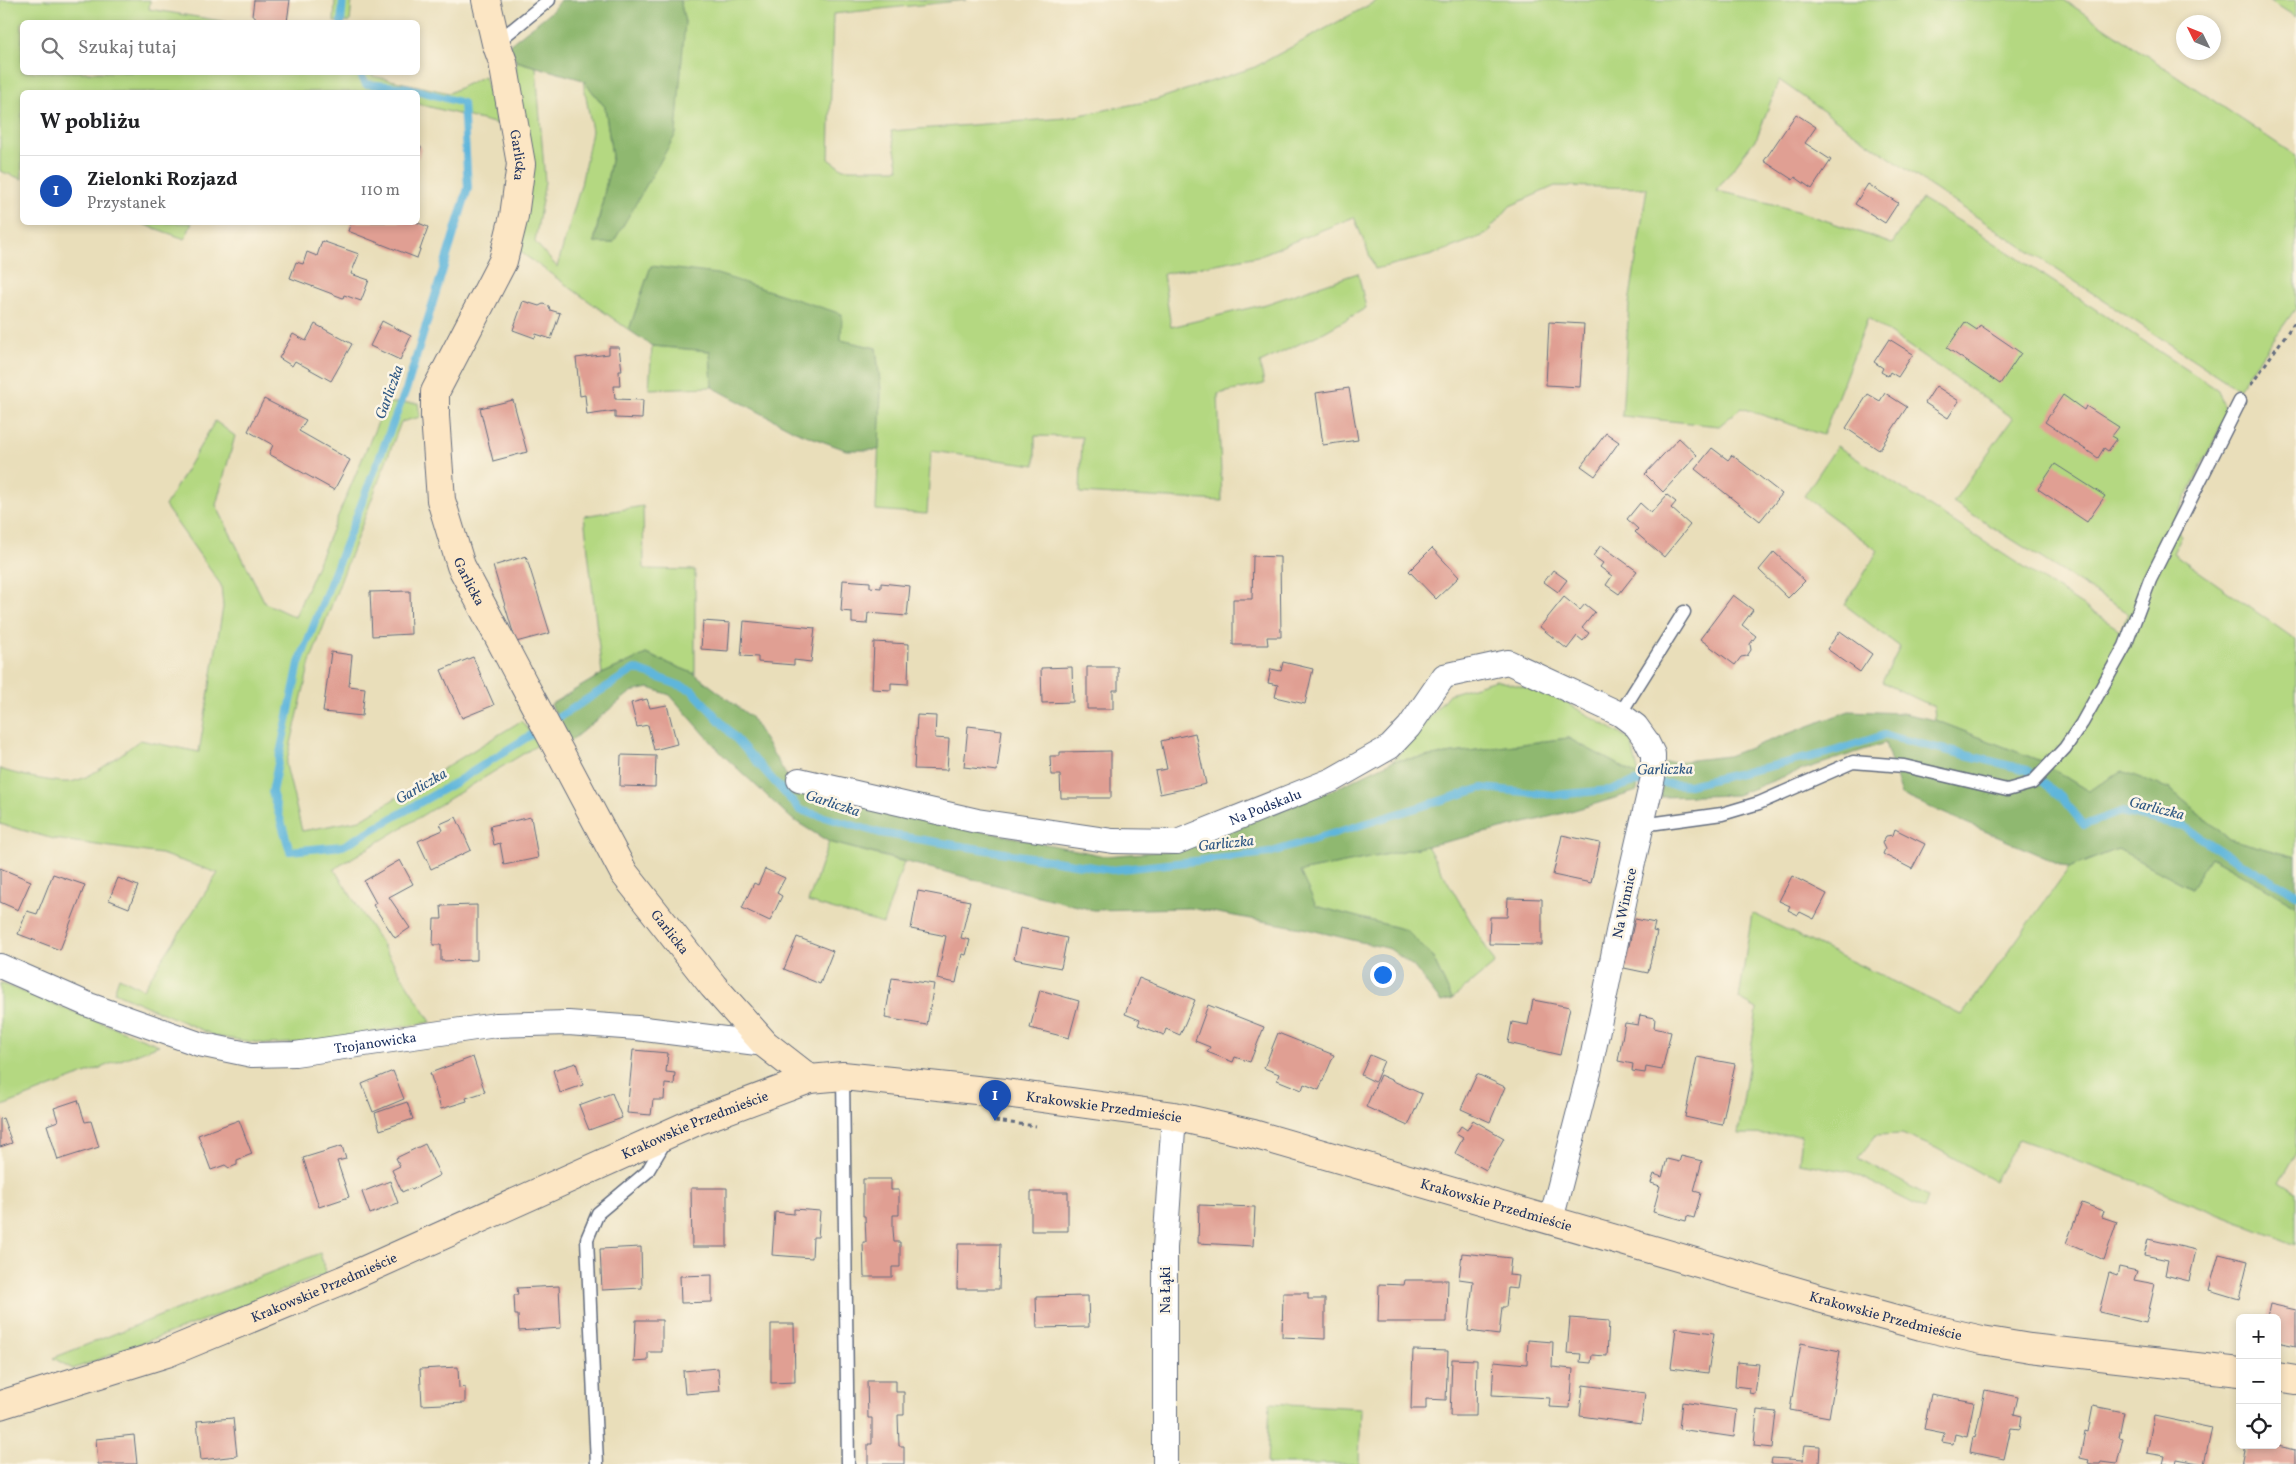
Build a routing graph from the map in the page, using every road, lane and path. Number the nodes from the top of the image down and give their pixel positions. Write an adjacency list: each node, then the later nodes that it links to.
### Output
1 (486, 0): 3 (main road, Garlicka)
2 (549, 0): 3 (lane)
3 (496, 42): 11 (main road, Garlicka)
4 (2296, 320): 5 (path)
5 (2240, 401): 9 (lane)
6 (1684, 612): 7 (lane)
7 (1620, 714): 8 (street, Na Podskalu); 9 (street, Na Winnice)
8 (799, 780)
9 (1642, 825): 16 (street, Na Winnice)
10 (0, 966): 11 (street, Trojanowicka)
11 (765, 1044): 13 (main road, Garlicka)
12 (844, 1076): 13 (main road, Krakowskie Przedmieście); 14 (main road, Krakowskie Przedmieście); 22 (lane)
13 (810, 1079): 15 (main road, Krakowskie Przedmieście)
14 (1174, 1116): 16 (main road, Krakowskie Przedmieście); 23 (street, Na Łąki)
15 (670, 1133): 20 (main road, Krakowskie Przedmieście); 21 (lane)
16 (1551, 1220): 17 (main road, Krakowskie Przedmieście)
17 (2236, 1372)
18 (2281, 1378): 19 (main road)
19 (2296, 1380)
20 (0, 1405)
21 (597, 1464)
22 (848, 1464)
23 (1165, 1464)

